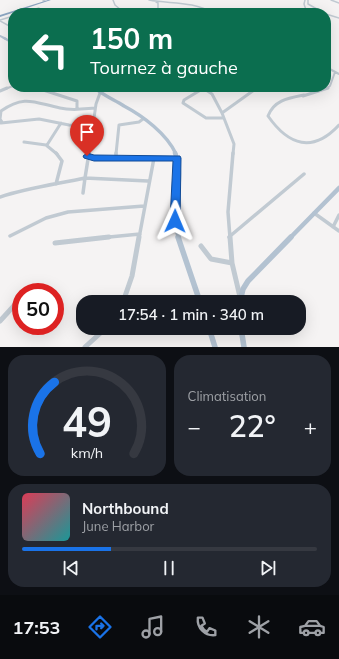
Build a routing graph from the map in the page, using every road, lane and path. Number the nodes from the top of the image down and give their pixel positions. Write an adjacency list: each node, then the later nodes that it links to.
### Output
1 (45, 0): 11 (highway)
2 (50, 0): 12 (highway)
3 (113, 0): 13 (street)
4 (149, 0): 8 (street)
5 (181, 0): 9 (street)
6 (308, 0): 16 (street)
7 (331, 0): 10 (street)
8 (156, 2): 9 (street); 14 (street)
9 (181, 3): 15 (street)
10 (339, 3)
11 (21, 8)
12 (23, 8)
13 (118, 8)
14 (158, 8)
15 (205, 8)
16 (316, 8)
17 (331, 70): 18 (street)
18 (335, 72): 19 (street); 20 (street)
19 (339, 74)
20 (331, 85)
21 (49, 92): 28 (street)
22 (100, 92): 27 (street); 31 (main road)
23 (196, 92): 30 (street)
24 (208, 92): 29 (street)
25 (251, 92): 29 (street)
26 (316, 92): 35 (street)
27 (95, 108): 28 (street); 34 (street)
28 (77, 109): 32 (street)
29 (222, 113): 30 (street)
30 (224, 118): 56 (street)
31 (144, 119): 39 (street); 41 (main road)
32 (1, 122): 33 (street)
33 (61, 123): 34 (street); 37 (street)
34 (92, 126): 38 (street)
35 (339, 126)
36 (24, 142): 37 (street)
37 (47, 145): 45 (street)
38 (87, 156): 39 (street); 43 (street)
39 (116, 157): 40 (street)
40 (154, 158): 41 (street); 44 (street)
41 (177, 158): 61 (main road)
42 (304, 174): 56 (street)
43 (84, 178): 44 (street); 45 (street); 47 (street)
44 (148, 181): 49 (street)
45 (56, 184): 48 (street)
46 (339, 188): 50 (main road)
47 (83, 193)
48 (0, 197)
49 (144, 206): 54 (street); 55 (street)
50 (314, 213): 52 (street); 63 (main road)
51 (339, 216): 52 (street)
52 (333, 227): 53 (street)
53 (339, 231)
54 (140, 234): 57 (street); 60 (street)
55 (10, 236)
56 (229, 237): 59 (street)
57 (55, 243)
58 (201, 246): 59 (street)
59 (232, 262): 62 (street)
60 (126, 295)
61 (198, 295)
62 (239, 295)
63 (242, 295)
64 (12, 308): 65 (street)
65 (0, 321)
66 (98, 335): 69 (street)
67 (211, 335): 70 (main road)
68 (242, 335): 71 (main road)
69 (85, 347)
70 (215, 347)
71 (244, 347)

